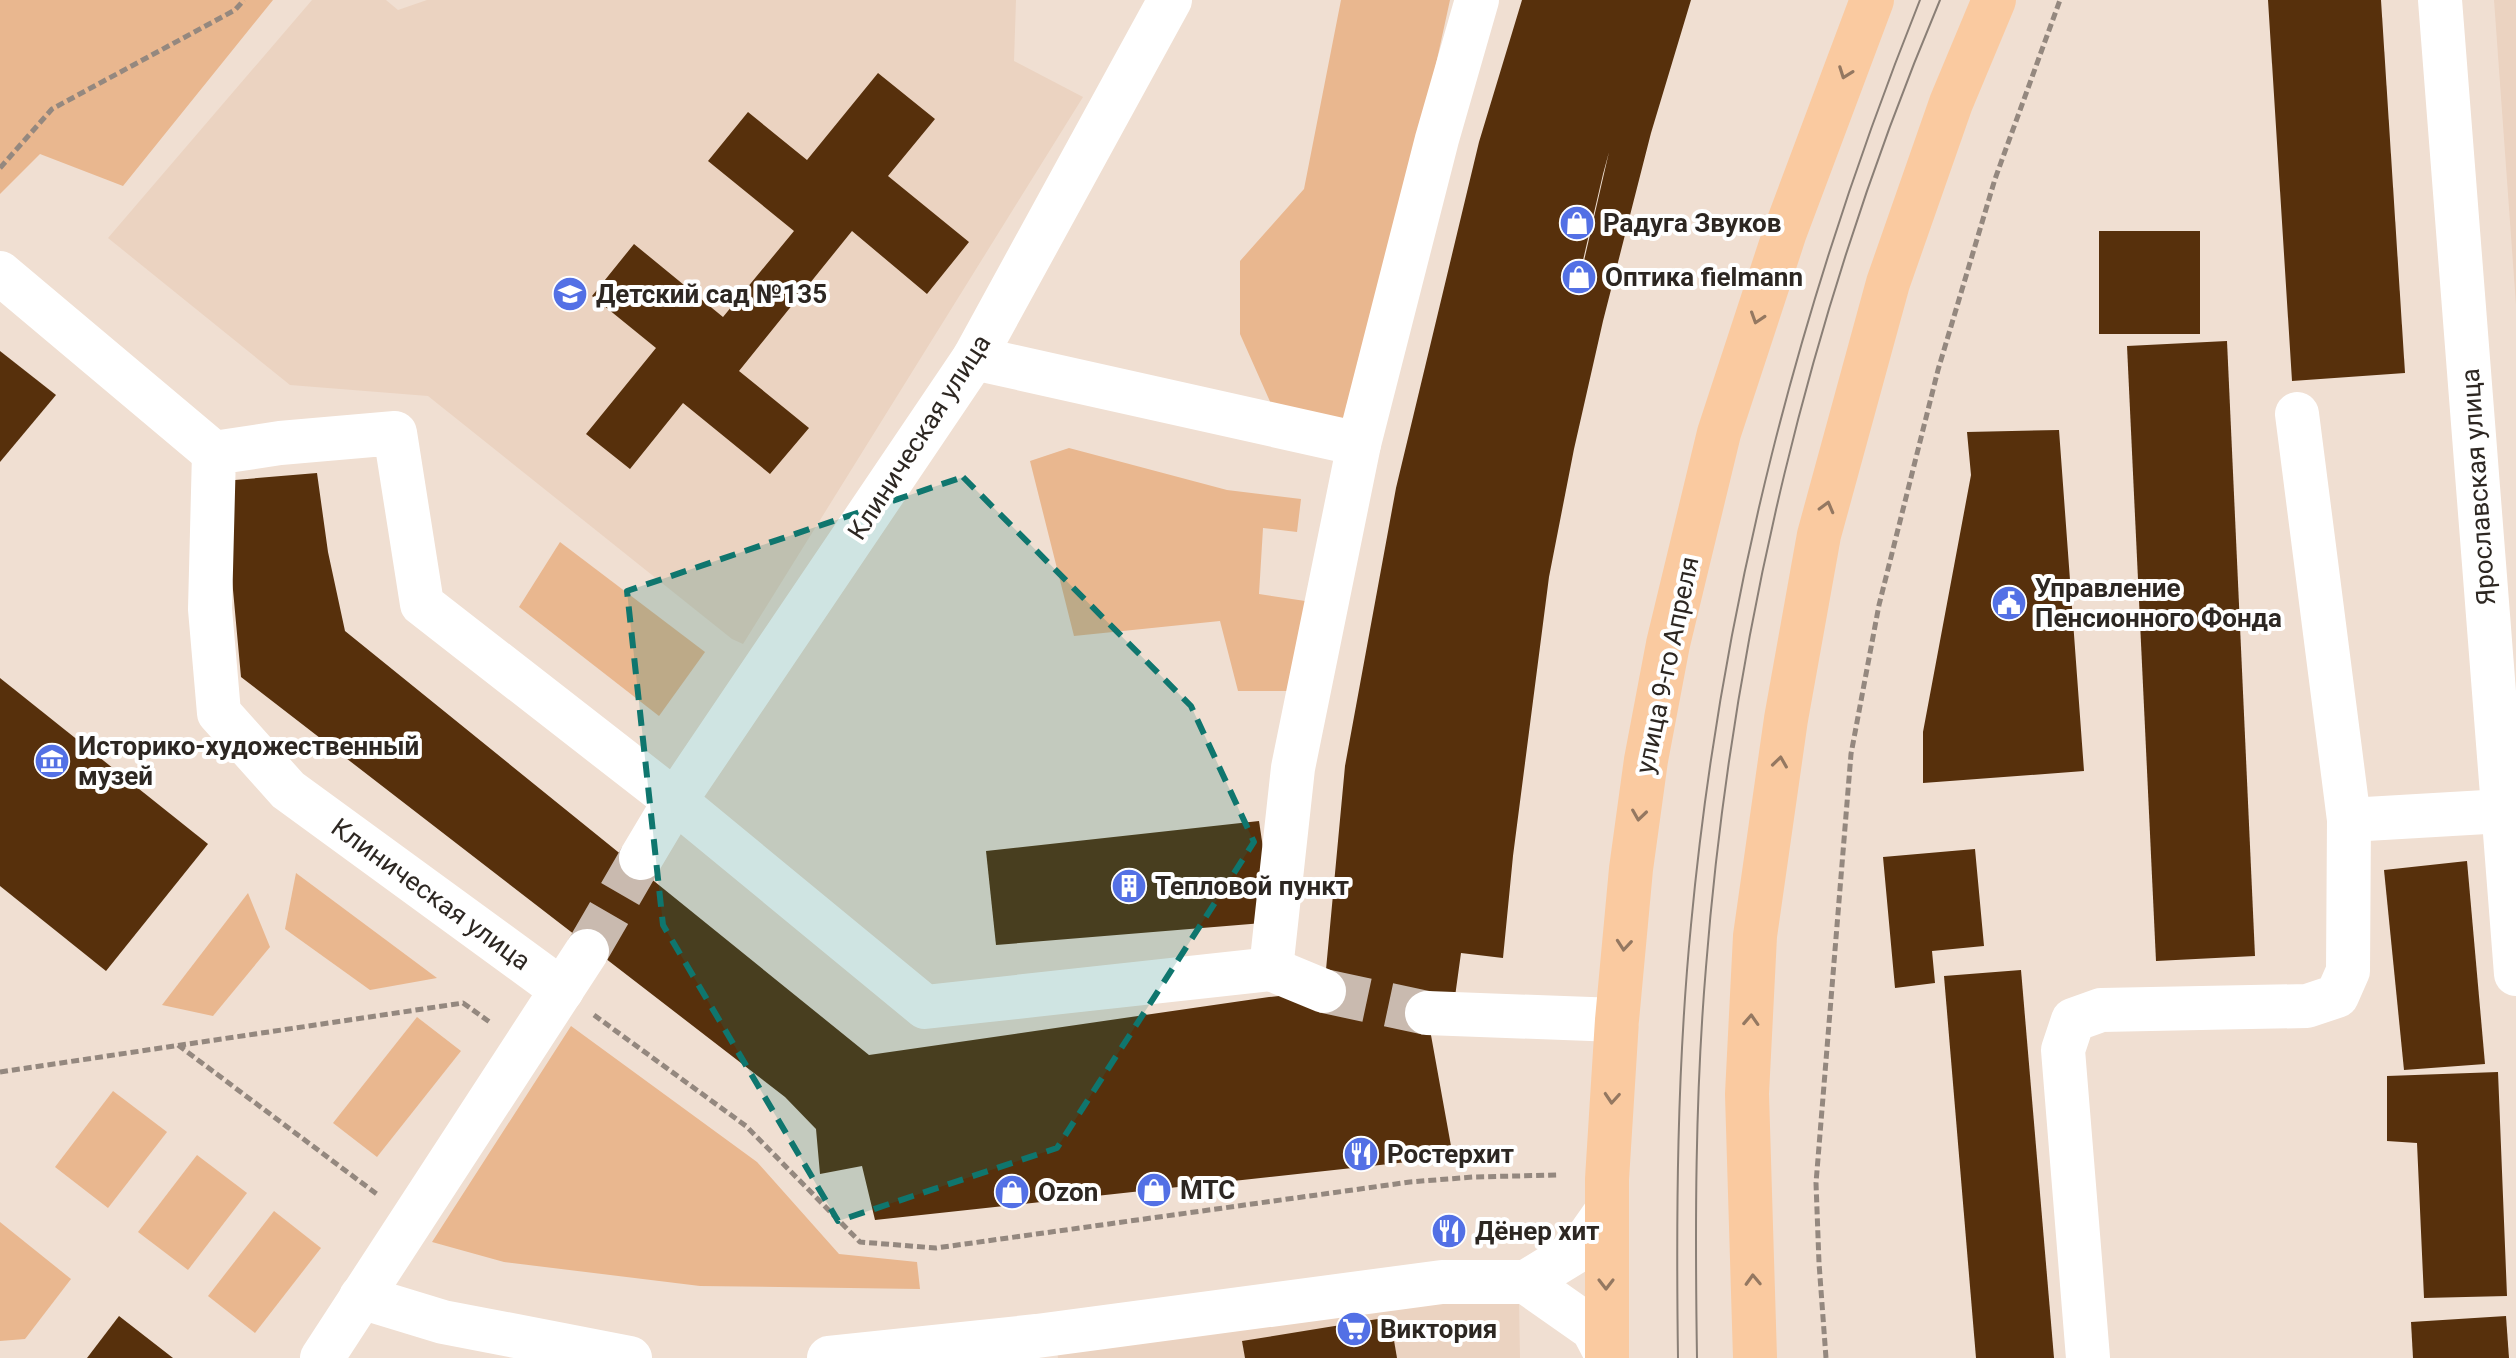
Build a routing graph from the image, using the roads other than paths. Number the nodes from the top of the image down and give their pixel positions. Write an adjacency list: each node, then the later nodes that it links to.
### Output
1 (1170, 0): 7 (street, Клиническая улица)
2 (1477, 0): 9 (street)
3 (1872, 0): 19 (main road, улица 9-го Апреля, one-way to 19)
4 (1994, 0): 28 (main road, one-way to 4)
5 (2440, 0): 12 (street, Ярославская улица)
6 (0, 273): 10 (street)
7 (974, 358): 9 (street); 11 (street, Клиническая улица)
8 (2297, 414): 13 (street)
9 (1359, 444): 15 (street)
10 (214, 453): 11 (street); 22 (street, Клиническая улица)
11 (675, 801): 14 (street, Клиническая улица); 15 (street)
12 (2503, 811): 13 (street); 16 (street, Ярославская улица)
13 (2349, 820): 29 (street)
14 (643, 854)
15 (1271, 969): 17 (street)
16 (2516, 974)
17 (1324, 991)
18 (1427, 1013): 19 (street)
19 (1617, 1020): 20 (main road, улица 9-го Апреля, one-way to 20)
20 (1606, 1212): 21 (street); 24 (main road, улица 9-го Апреля, one-way to 24)
21 (1526, 1282): 23 (street); 24 (street)
22 (361, 1297): 25 (street); 26 (street)
23 (1039, 1347): 27 (street)
24 (1607, 1357)
25 (322, 1358)
26 (630, 1358)
27 (829, 1358)
28 (1755, 1358)
29 (2088, 1358)

